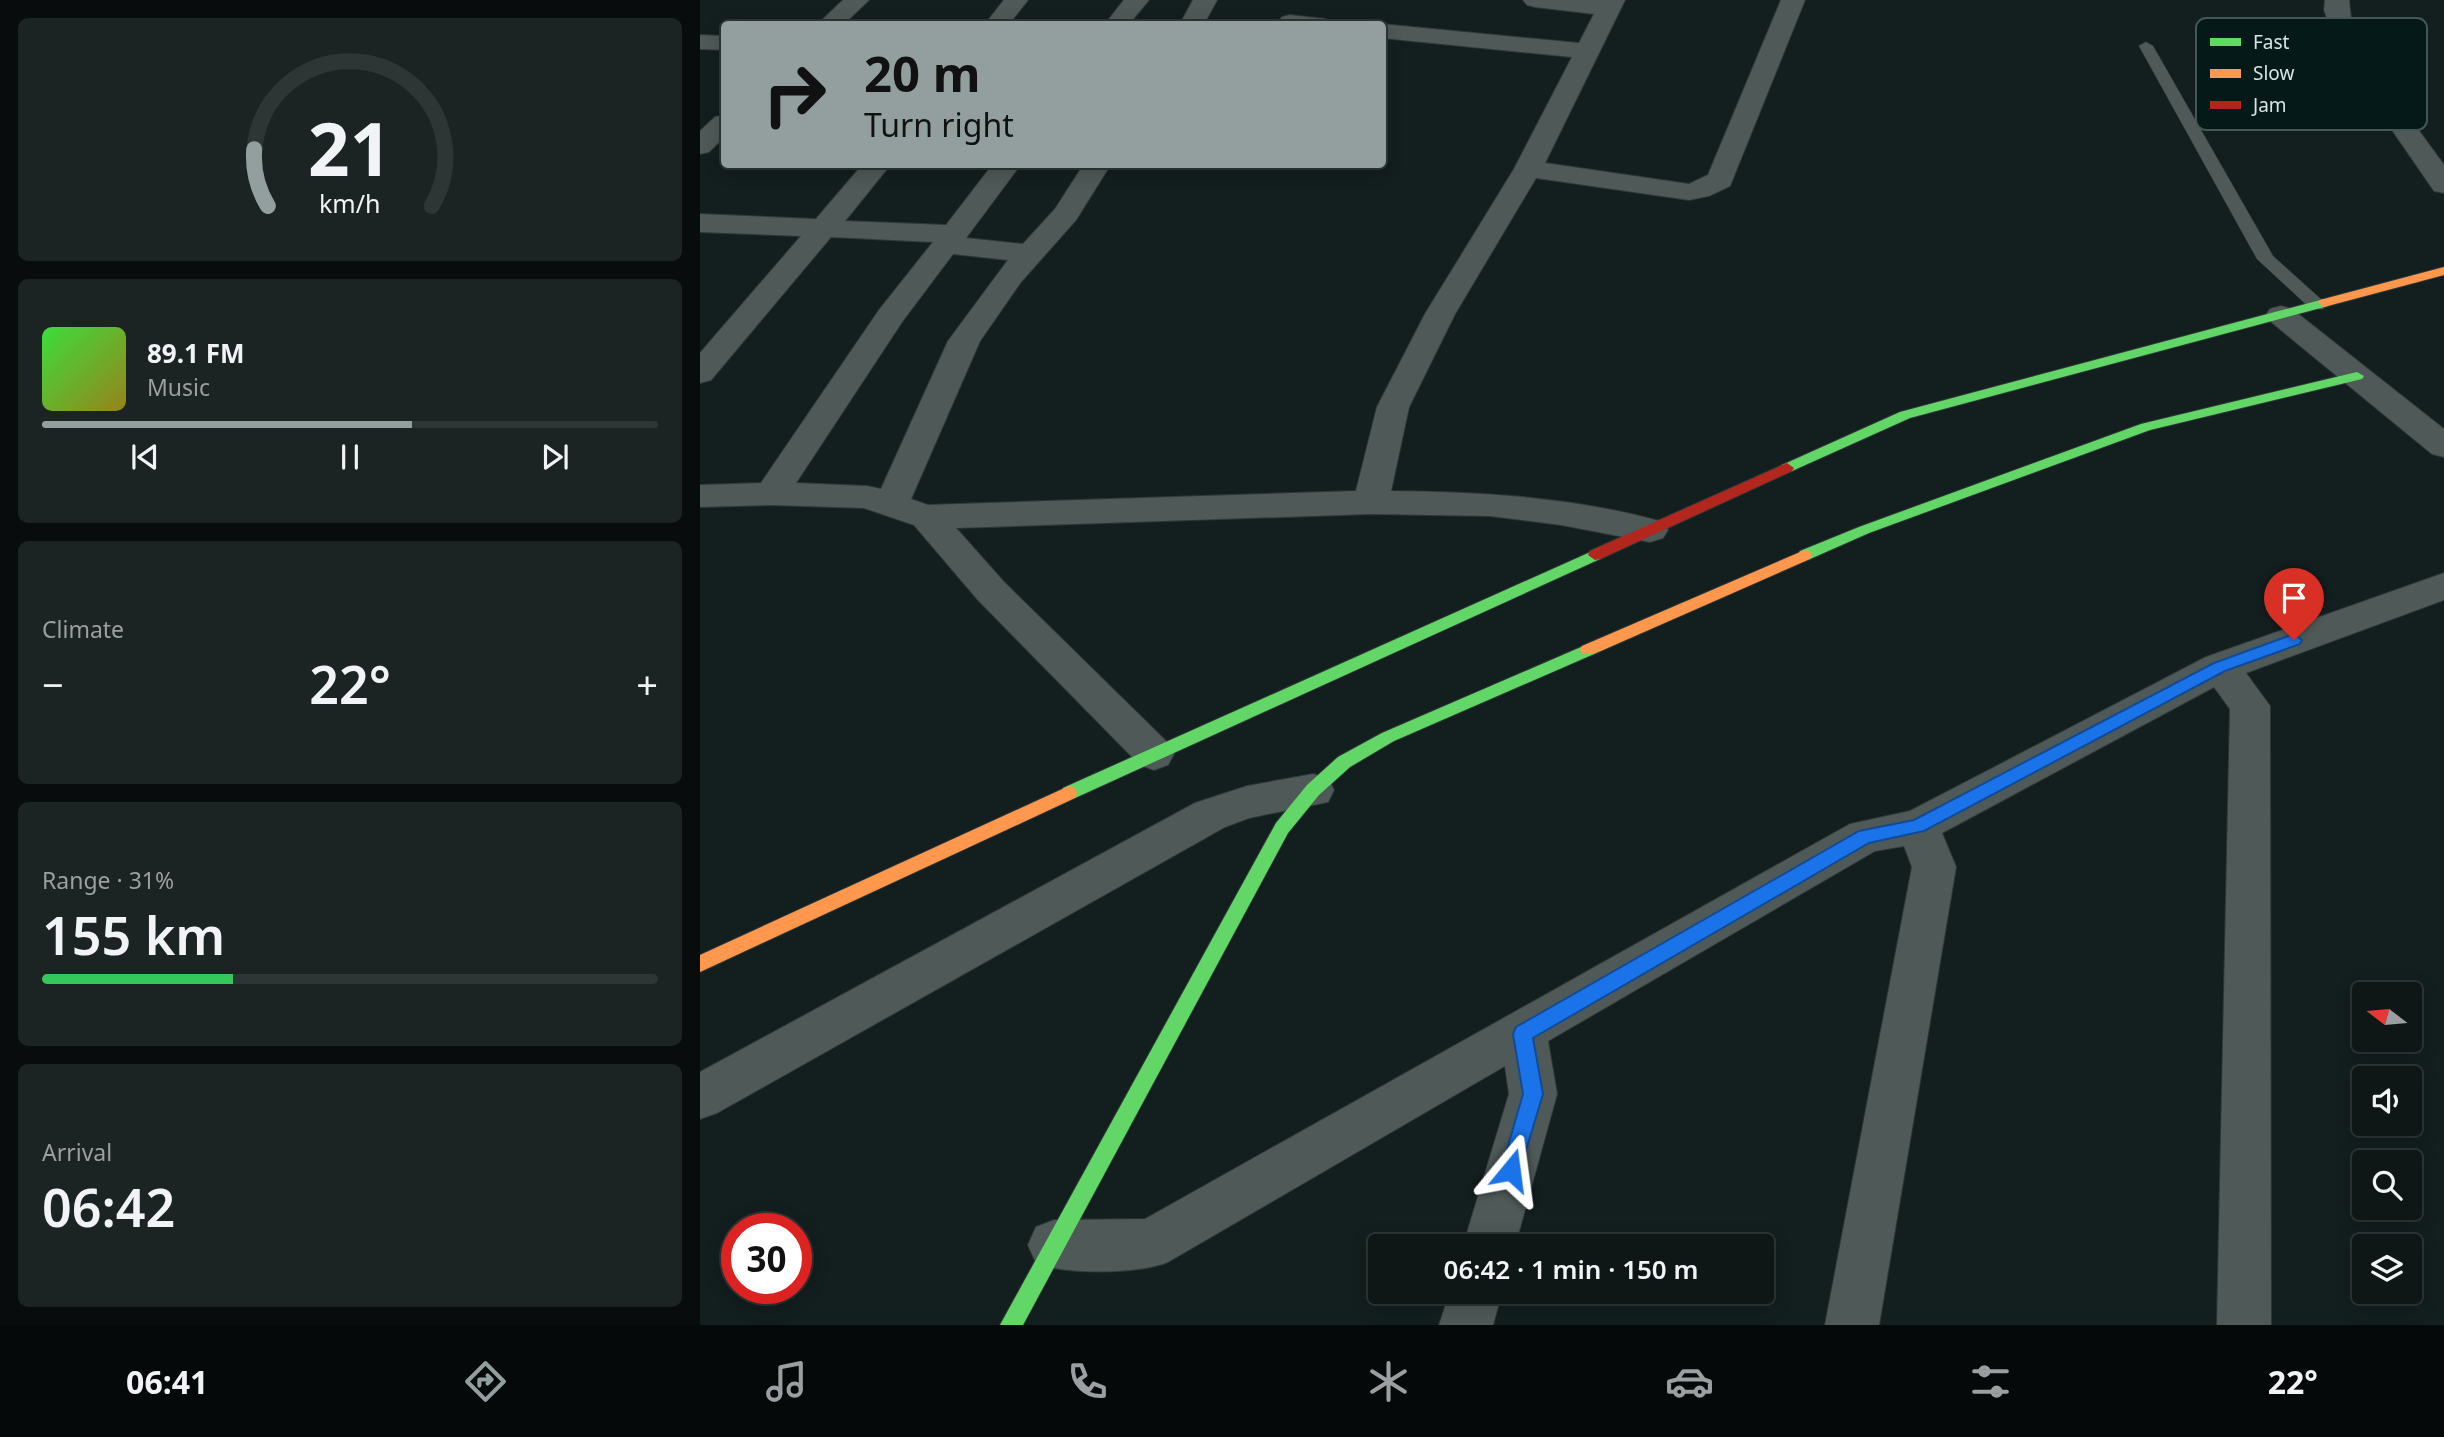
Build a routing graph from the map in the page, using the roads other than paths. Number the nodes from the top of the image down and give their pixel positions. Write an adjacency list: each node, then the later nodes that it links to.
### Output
1 (857, 0): 10 (street)
2 (1016, 0): 11 (street)
3 (1137, 0): 12 (street)
4 (1205, 0): 13 (street)
5 (1535, 0): 8 (street)
6 (1793, 0): 27 (street)
7 (2337, 0): 9 (street)
8 (1611, 4): 18 (street)
9 (2339, 18)
10 (833, 21)
11 (999, 21)
12 (1120, 21)
13 (1194, 21)
14 (1386, 31): 18 (street)
15 (700, 42): 16 (street)
16 (721, 43)
17 (2146, 46): 34 (lane)
18 (1587, 51): 27 (street)
19 (700, 109): 20 (street)
20 (721, 111)
21 (721, 126): 23 (street)
22 (2407, 130): 28 (street)
23 (700, 146)
24 (875, 168): 30 (street)
25 (1005, 168): 31 (street)
26 (1095, 168): 32 (street)
27 (1528, 169): 41 (street)
28 (2444, 185)
29 (700, 223): 30 (street)
30 (825, 227): 31 (street); 36 (street)
31 (951, 240): 32 (street); 39 (street)
32 (1030, 254): 42 (street)
33 (2444, 271): 34 (street)
34 (2316, 305): 35 (street)
35 (2281, 314): 37 (street); 44 (street)
36 (700, 373)
37 (2357, 376): 38 (street); 48 (street)
38 (2444, 446)
39 (771, 494): 40 (street); 42 (street)
40 (700, 496)
41 (1371, 502): 43 (street); 44 (street)
42 (891, 505): 43 (street)
43 (926, 517): 47 (street)
44 (1650, 530): 47 (street)
45 (2444, 586): 46 (street)
46 (2220, 667): 49 (street); 59 (street)
47 (1154, 754): 50 (street)
48 (1313, 790): 52 (street); 54 (street)
49 (1918, 827): 51 (street); 58 (street)
50 (700, 964)
51 (1523, 1034): 53 (street); 54 (street)
52 (700, 1097)
53 (1492, 1234)
54 (1054, 1245): 56 (street)
55 (1472, 1304): 57 (street)
56 (1011, 1325)
57 (1466, 1325)
58 (1852, 1325)
59 (2244, 1325)

